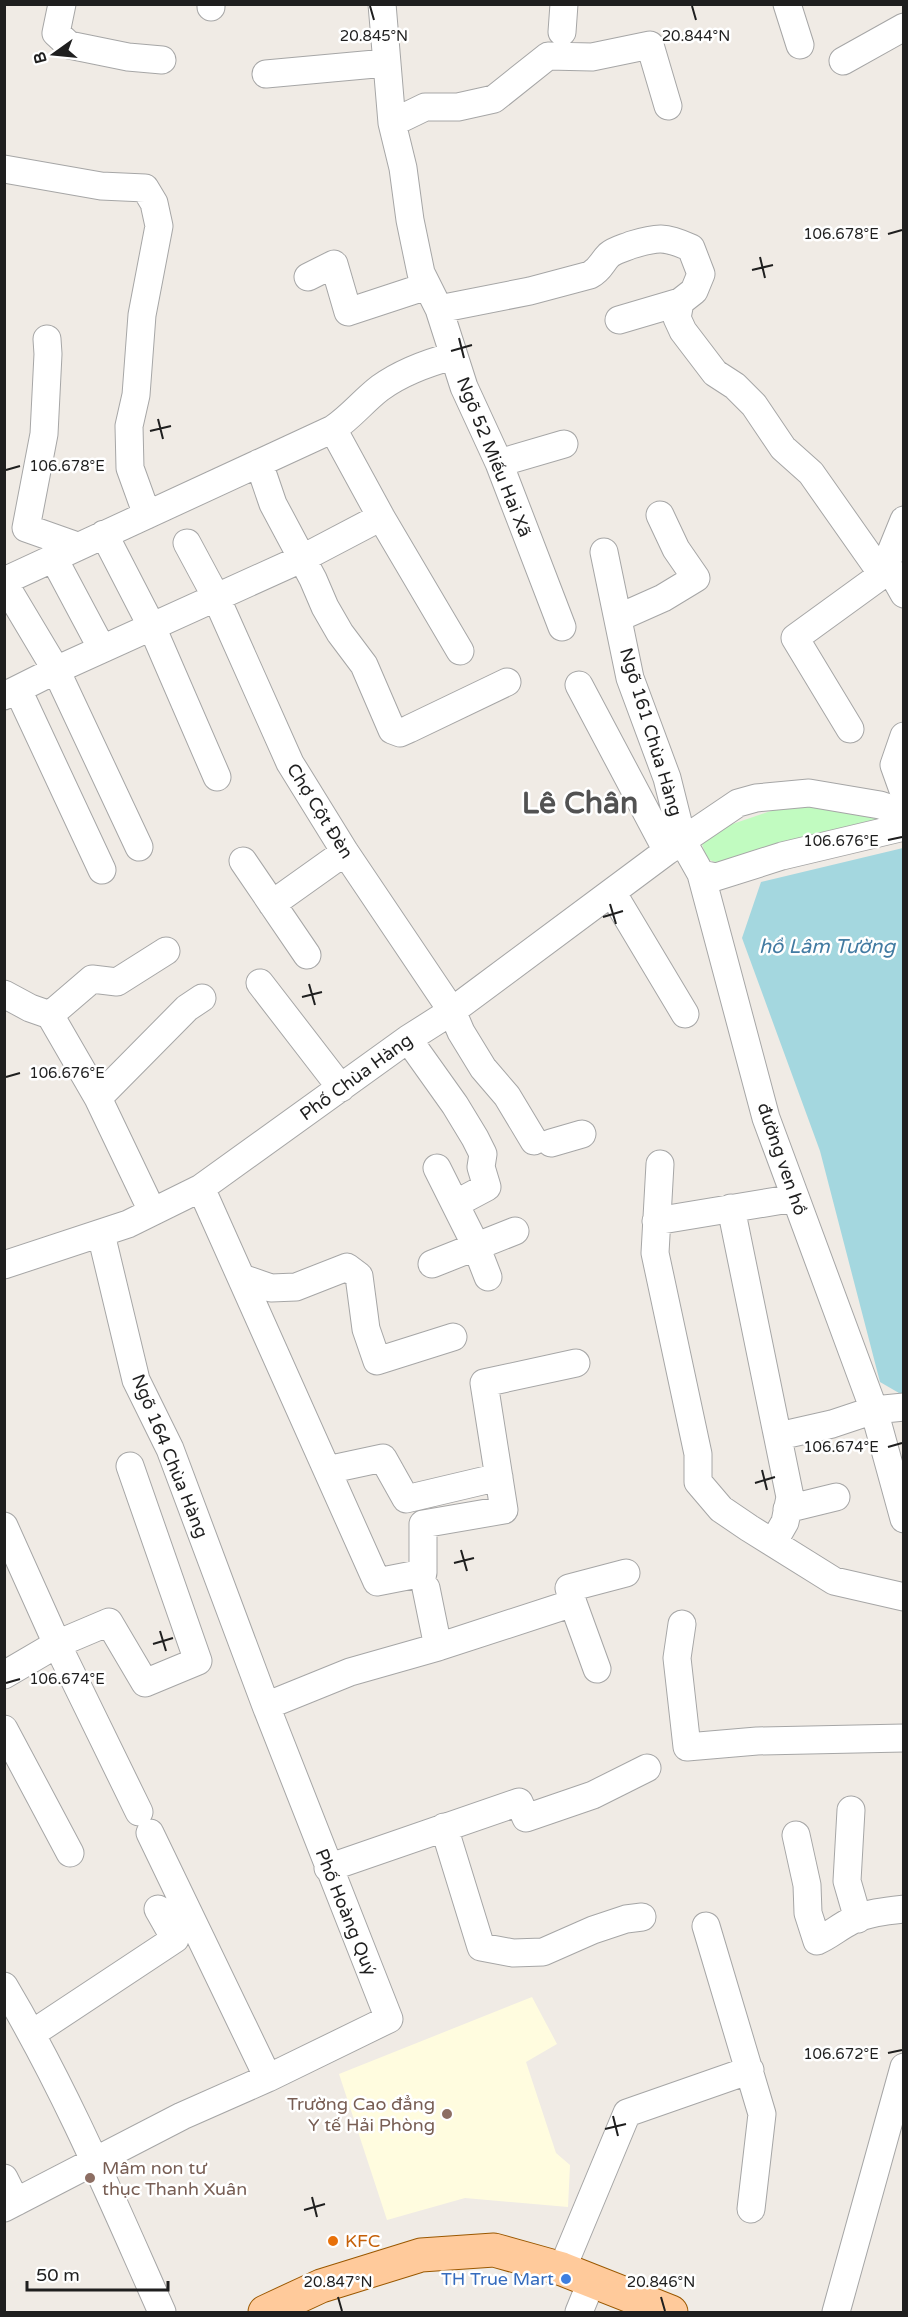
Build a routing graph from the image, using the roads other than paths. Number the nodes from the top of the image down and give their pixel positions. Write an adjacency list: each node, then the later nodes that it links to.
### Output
1 (62, 4): 8 (street)
2 (382, 4): 10 (street, Ngõ 52 Miếu Hai Xã)
3 (564, 4): 6 (street)
4 (787, 4): 7 (street)
5 (903, 27): 9 (street)
6 (562, 33)
7 (800, 45)
8 (162, 60)
9 (843, 61)
10 (386, 63): 11 (street); 13 (street, Ngõ 52 Miếu Hai Xã)
11 (266, 74)
12 (668, 106): 13 (street)
13 (392, 123): 16 (street, Ngõ 52 Miếu Hai Xã)
14 (4, 169): 25 (street)
15 (308, 277): 16 (street)
16 (433, 298): 17 (street); 20 (street, Ngõ 52 Miếu Hai Xã)
17 (680, 302): 18 (street); 35 (street)
18 (619, 320)
19 (47, 339): 31 (street)
20 (453, 356): 21 (street); 24 (street, Ngõ 52 Miếu Hai Xã)
21 (333, 429): 23 (street); 27 (street)
22 (564, 444): 24 (street)
23 (259, 463): 25 (street); 34 (street)
24 (499, 463): 41 (street, Ngõ 52 Miếu Hai Xã)
25 (157, 510): 29 (street)
26 (660, 515): 39 (street)
27 (381, 517): 34 (street); 43 (street)
28 (903, 520): 35 (street)
29 (104, 534): 31 (street); 40 (street)
30 (187, 543): 38 (street, Chợ Cột Đèn)
31 (77, 546): 33 (street)
32 (604, 552): 39 (street, Ngõ 161 Chùa Hàng)
33 (53, 557): 36 (street); 42 (street)
34 (301, 559): 38 (street); 45 (street)
35 (882, 574): 37 (street); 48 (street)
36 (4, 582): 44 (street)
37 (903, 594)
38 (216, 597): 40 (street); 56 (street, Chợ Cột Đèn)
39 (618, 618): 54 (street, Ngõ 161 Chùa Hàng)
40 (152, 627): 42 (street); 50 (street)
41 (562, 627)
42 (102, 650): 44 (street)
43 (460, 651)
44 (56, 670): 47 (street); 55 (street)
45 (507, 682)
46 (579, 685): 54 (street)
47 (11, 693): 58 (street)
48 (850, 729)
49 (903, 736): 51 (street)
50 (217, 777)
51 (903, 793)
52 (903, 813): 54 (street, Phố Chùa Hàng)
53 (903, 827): 59 (street)
54 (675, 846): 59 (street); 60 (street, Phố Chùa Hàng)
55 (139, 847)
56 (345, 852): 61 (street); 67 (street, Chợ Cột Đèn)
57 (243, 861): 61 (street)
58 (102, 870)
59 (701, 874): 77 (street, đường ven hồ)
60 (612, 892): 67 (street, Phố Chùa Hàng); 68 (street)
61 (272, 904): 63 (street)
62 (166, 951): 69 (street)
63 (307, 955)
64 (260, 983): 71 (street)
65 (4, 994): 69 (street)
66 (202, 998): 72 (street)
67 (452, 1011): 70 (street, Phố Chùa Hàng); 73 (street, Chợ Cột Đèn)
68 (685, 1014)
69 (50, 1015): 72 (street)
70 (408, 1039): 71 (street, Phố Chùa Hàng); 78 (street)
71 (341, 1088): 76 (street, Phố Chùa Hàng)
72 (98, 1098): 80 (street)
73 (582, 1134)
74 (660, 1164): 81 (street)
75 (437, 1168): 78 (street)
76 (201, 1188): 80 (street, Phố Chùa Hàng); 88 (street)
77 (795, 1198): 79 (street); 92 (street, đường ven hồ)
78 (455, 1204): 84 (street)
79 (731, 1208): 81 (street); 93 (street)
80 (152, 1210): 83 (street, Phố Chùa Hàng)
81 (656, 1221): 101 (street)
82 (515, 1231): 84 (street)
83 (101, 1234): 86 (street, Phố Chùa Hàng); 111 (street, Ngõ 164 Chùa Hàng)
84 (476, 1246): 85 (street); 87 (street)
85 (432, 1264)
86 (4, 1266)
87 (488, 1277)
88 (242, 1278): 89 (street); 95 (street)
89 (453, 1336)
90 (576, 1363): 96 (street)
91 (903, 1407): 92 (street)
92 (874, 1410): 93 (street); 99 (street, đường ven hồ)
93 (779, 1436): 98 (street)
94 (130, 1466): 107 (street)
95 (327, 1470): 96 (street); 96 (street)
96 (499, 1477)
97 (836, 1497): 98 (street)
98 (787, 1509): 101 (street)
99 (903, 1519)
100 (4, 1526): 107 (street)
101 (773, 1543): 104 (street)
102 (626, 1573): 105 (street)
103 (426, 1588): 108 (street)
104 (903, 1597)
105 (573, 1603): 108 (street); 109 (street)
106 (682, 1624): 113 (street)
107 (57, 1644): 110 (street); 129 (street)
108 (438, 1647): 111 (street)
109 (597, 1668)
110 (4, 1675)
111 (266, 1706): 119 (street, Phố Hoàng Quý)
112 (4, 1729): 118 (street)
113 (903, 1738)
114 (647, 1768): 116 (street)
115 (851, 1810): 123 (street)
116 (444, 1827): 119 (street); 122 (street)
117 (796, 1835): 123 (street)
118 (70, 1853)
119 (328, 1868): 129 (street, Phố Hoàng Quý)
120 (159, 1909): 126 (street)
121 (903, 1909): 123 (street)
122 (642, 1917)
123 (858, 1919)
124 (706, 1926): 128 (street)
125 (4, 1986): 126 (street)
126 (33, 2033): 131 (street)
127 (903, 2067): 130 (street)
128 (750, 2070): 134 (street); 135 (street)
129 (268, 2078): 131 (street, Phố Hoàng Quý)
130 (894, 2137): 141 (street)
131 (95, 2162): 133 (street, Phố Hoàng Quý); 137 (street)
132 (4, 2178): 133 (street)
133 (10, 2205)
134 (751, 2209)
135 (562, 2269): 136 (main road); 138 (main road)
136 (592, 2280): 139 (street); 140 (main road)
137 (162, 2313)
138 (265, 2313)
139 (579, 2313)
140 (671, 2313)
141 (836, 2313)

